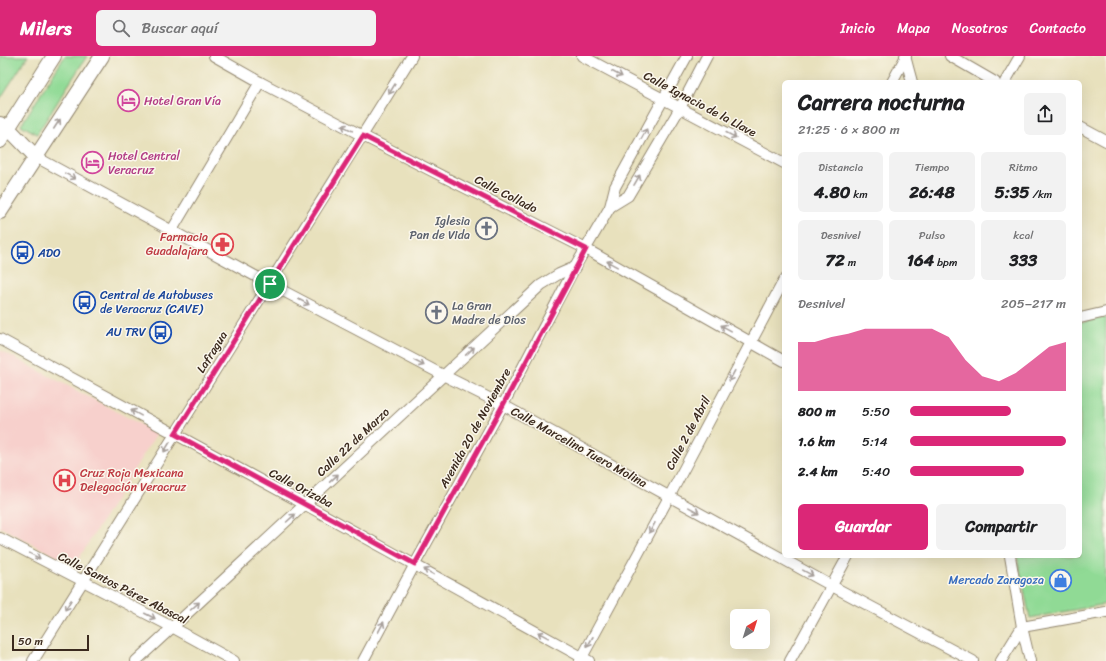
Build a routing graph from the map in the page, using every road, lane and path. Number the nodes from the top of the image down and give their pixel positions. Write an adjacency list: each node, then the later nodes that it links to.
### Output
1 (54, 56): 18 (main road)
2 (102, 56): 23 (main road, one-way to 2)
3 (214, 56): 15 (street, Calle Collado)
4 (412, 56): 20 (street, Lafragua, one-way to 20)
5 (582, 56): 16 (street, Calle Ignacio de la Llave, one-way to 16)
6 (686, 56): 16 (street, Avenida 20 de Noviembre)
7 (707, 56): 17 (street, Avenida 20 de Noviembre)
8 (906, 56): 11 (street); 12 (street)
9 (950, 56): 13 (street)
10 (1020, 56): 14 (street)
11 (893, 80)
12 (912, 80)
13 (992, 80)
14 (1006, 80)
15 (260, 82): 20 (street, Calle Collado, one-way to 15); 27 (street)
16 (663, 99): 17 (street, Calle Ignacio de la Llave); 25 (street, Avenida 20 de Noviembre, one-way to 16)
17 (680, 108): 24 (street, Calle Ignacio de la Llave, one-way to 24); 25 (street, Avenida 20 de Noviembre, one-way to 17)
18 (4, 126): 22 (main road); 23 (main road, Calle Marcelino Tuero Molina)
19 (1082, 128): 21 (street)
20 (363, 136): 28 (street, Calle Collado); 30 (street, Lafragua)
21 (1106, 141)
22 (0, 142): 23 (main road, Calle Marcelino Tuero Molina)
23 (36, 157): 26 (main road); 27 (street, Calle Marcelino Tuero Molina, one-way to 27)
24 (782, 162)
25 (610, 207): 28 (street, Avenida 20 de Noviembre)
26 (0, 212)
27 (172, 230): 30 (street, Calle Marcelino Tuero Molina)
28 (586, 249): 29 (street, Avenida 20 de Noviembre); 35 (street, Calle Collado, one-way to 28)
29 (576, 267): 37 (street, Calle 22 de Marzo, one-way to 29); 38 (street, Avenida 20 de Noviembre)
30 (270, 284): 37 (street, Calle Marcelino Tuero Molina, one-way to 37); 39 (street, Lafragua)
31 (782, 284): 35 (street, Calle 2 de Abril)
32 (1106, 312): 33 (street)
33 (1082, 318)
34 (0, 339): 39 (street, Calle Orizaba, one-way to 34)
35 (751, 342): 36 (street, Calle Collado); 40 (street, Calle 2 de Abril, one-way to 40)
36 (782, 360)
37 (443, 375): 38 (street, Calle Marcelino Tuero Molina); 41 (street, Calle 22 de Marzo, one-way to 37)
38 (503, 405): 40 (street, Calle Marcelino Tuero Molina); 45 (street, Avenida 20 de Noviembre)
39 (175, 434): 41 (street, Calle Orizaba); 46 (street, Lafragua, one-way to 46)
40 (669, 496): 47 (street, Calle Marcelino Tuero Molina, one-way to 47); 51 (street, Calle 2 de Abril, one-way to 51)
41 (306, 505): 45 (street, Calle Orizaba); 49 (street, Calle 22 de Marzo, one-way to 41)
42 (0, 538): 46 (street, Calle Santos Pérez Abascal, one-way to 46)
43 (847, 558): 47 (street)
44 (1010, 558): 50 (street)
45 (415, 564): 51 (street, Calle Orizaba, one-way to 45); 55 (street, Avenida 20 de Noviembre, one-way to 45)
46 (83, 581): 49 (street, Calle Santos Pérez Abascal, one-way to 49); 52 (street, Lafragua, one-way to 52)
47 (832, 586): 56 (street); 57 (street, Calle Marcelino Tuero Molina)
48 (1106, 612): 50 (street)
49 (172, 627): 53 (street, Calle 22 de Marzo); 54 (street, Calle Santos Pérez Abascal)
50 (1022, 627): 58 (street); 59 (street)
51 (584, 660)
52 (33, 661)
53 (136, 661)
54 (234, 661)
55 (363, 661)
56 (790, 661)
57 (973, 661)
58 (1001, 661)
59 (1030, 661)

